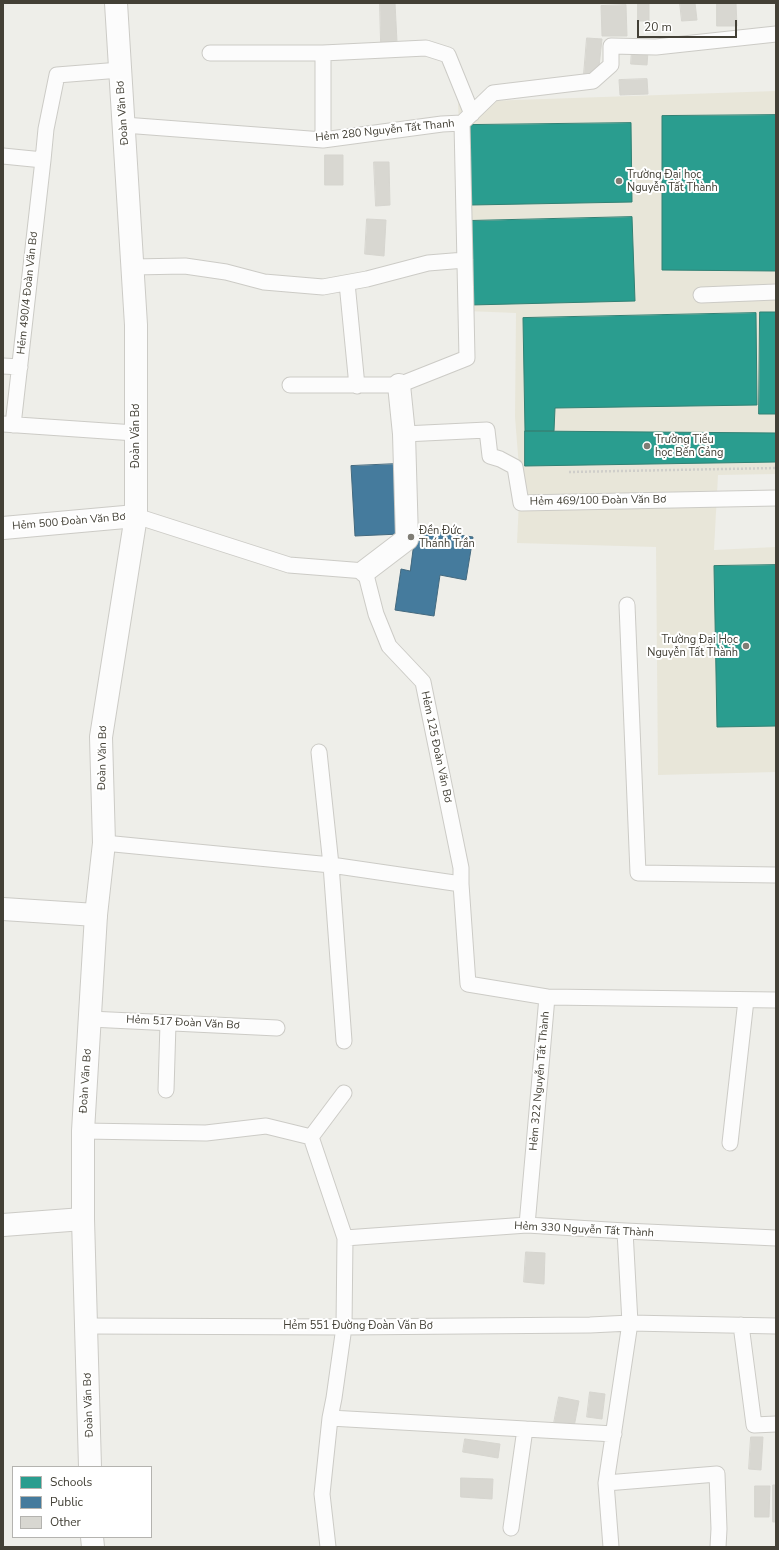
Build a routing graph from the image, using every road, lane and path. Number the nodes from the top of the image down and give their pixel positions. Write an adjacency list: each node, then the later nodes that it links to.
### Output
1 (116, 3): 5 (street, Đoàn Văn Bơ)
2 (776, 34): 6 (lane)
3 (210, 53): 4 (lane)
4 (323, 53): 6 (lane); 8 (lane)
5 (120, 70): 7 (street, Đoàn Văn Bơ); 10 (lane, Hẻm 490/4 Đoàn Văn Bơ)
6 (467, 118): 8 (lane, Hẻm 280 Nguyễn Tất Thanh); 11 (lane)
7 (124, 125): 8 (lane, Hẻm 280 Nguyễn Tất Thanh); 12 (street, Đoàn Văn Bơ)
8 (323, 140)
9 (3, 156): 10 (lane)
10 (43, 160): 17 (lane, Hẻm 490/4 Đoàn Văn Bơ)
11 (465, 260): 13 (lane); 19 (lane)
12 (133, 267): 13 (lane); 22 (street, Đoàn Văn Bơ)
13 (347, 283): 20 (lane)
14 (776, 292): 15 (lane)
15 (701, 295)
16 (3, 366): 17 (lane)
17 (20, 367): 21 (lane, Hẻm 490/4 Đoàn Văn Bơ)
18 (290, 385): 20 (lane)
19 (399, 385): 20 (lane); 23 (street)
20 (357, 386)
21 (8, 425): 22 (lane)
22 (136, 433): 27 (street, Đoàn Văn Bơ)
23 (404, 434): 26 (lane, Hẻm 469/100 Đoàn Văn Bơ); 29 (street)
24 (776, 468): 25 (path)
25 (569, 472)
26 (776, 498)
27 (136, 516): 28 (street, Hẻm 500 Đoàn Văn Bơ); 29 (lane); 32 (street, Đoàn Văn Bơ)
28 (3, 528)
29 (365, 571): 35 (lane, Hẻm 125 Đoàn Văn Bơ)
30 (627, 605): 34 (lane)
31 (319, 752): 33 (lane)
32 (104, 843): 33 (lane); 37 (street, Đoàn Văn Bơ)
33 (331, 865): 35 (lane); 44 (lane)
34 (776, 875)
35 (461, 884): 38 (lane, Hẻm 125 Đoàn Văn Bơ)
36 (3, 909): 37 (street)
37 (96, 915): 41 (street, Đoàn Văn Bơ)
38 (547, 997): 39 (lane, Hẻm 322 Nguyễn Tất Thành); 52 (lane, Hẻm 322 Nguyễn Tất Thành)
39 (746, 1000): 40 (lane, Hẻm 322 Nguyễn Tất Thành); 49 (lane)
40 (776, 1000)
41 (90, 1019): 42 (lane, Hẻm 517 Đoàn Văn Bơ); 47 (street, Đoàn Văn Bơ)
42 (168, 1023): 43 (lane, Hẻm 517 Đoàn Văn Bơ); 45 (lane)
43 (277, 1028)
44 (344, 1041)
45 (166, 1090)
46 (344, 1093): 48 (lane)
47 (82, 1131): 48 (lane); 50 (street, Đoàn Văn Bơ)
48 (311, 1137): 54 (lane)
49 (730, 1142)
50 (83, 1219): 51 (street); 58 (street, Đoàn Văn Bơ)
51 (3, 1225)
52 (527, 1225): 53 (lane, Hẻm 330 Nguyễn Tất Thành); 54 (lane, Hẻm 330 Nguyễn Tất Thành)
53 (625, 1231): 55 (lane, Hẻm 330 Nguyễn Tất Thành); 56 (lane)
54 (345, 1238): 60 (lane)
55 (776, 1238)
56 (630, 1323): 57 (lane, Hẻm 551 Đường Đoàn Văn Bơ); 60 (lane, Hẻm 551 Đường Đoàn Văn Bơ); 64 (lane)
57 (740, 1325): 59 (lane, Hẻm 551 Đường Đoàn Văn Bơ); 62 (lane)
58 (87, 1326): 60 (lane, Hẻm 551 Đường Đoàn Văn Bơ); 65 (street, Đoàn Văn Bơ)
59 (776, 1326)
60 (344, 1327): 61 (lane)
61 (330, 1418): 63 (lane); 68 (lane)
62 (776, 1424)
63 (525, 1429): 64 (lane); 67 (lane)
64 (614, 1434): 66 (lane)
65 (90, 1466)
66 (606, 1482): 69 (lane); 70 (lane)
67 (511, 1528)
68 (328, 1547)
69 (611, 1547)
70 (718, 1547)

